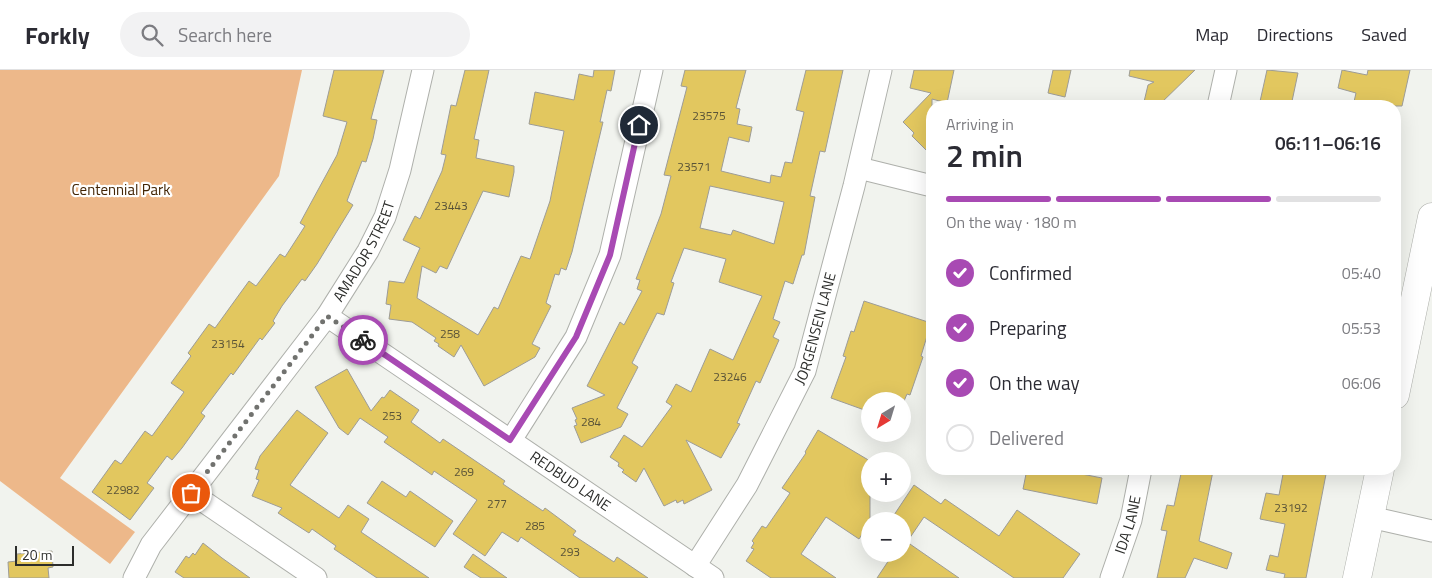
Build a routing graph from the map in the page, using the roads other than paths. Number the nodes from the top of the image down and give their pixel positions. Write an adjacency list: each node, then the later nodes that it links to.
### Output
1 (423, 70): 9 (street, AMADOR STREET)
2 (652, 70): 11 (street)
3 (881, 70): 6 (street, JORGENSEN LANE)
4 (1226, 70): 5 (street)
5 (1219, 100)
6 (858, 168): 7 (street); 17 (street, JORGENSEN LANE)
7 (926, 185)
8 (1432, 216): 10 (main road)
9 (327, 316): 11 (street, REDBUD LANE); 14 (street, AMADOR STREET)
10 (1401, 367)
11 (510, 440): 17 (street, REDBUD LANE)
12 (1140, 475): 21 (street, IDA LANE)
13 (1379, 475): 15 (main road)
14 (191, 493): 18 (street, AMADOR STREET); 19 (street)
15 (1370, 517): 16 (street); 22 (main road)
16 (1432, 531)
17 (695, 566): 20 (street, REDBUD LANE)
18 (134, 578)
19 (316, 578)
20 (713, 578)
21 (1111, 578)
22 (1357, 578)

